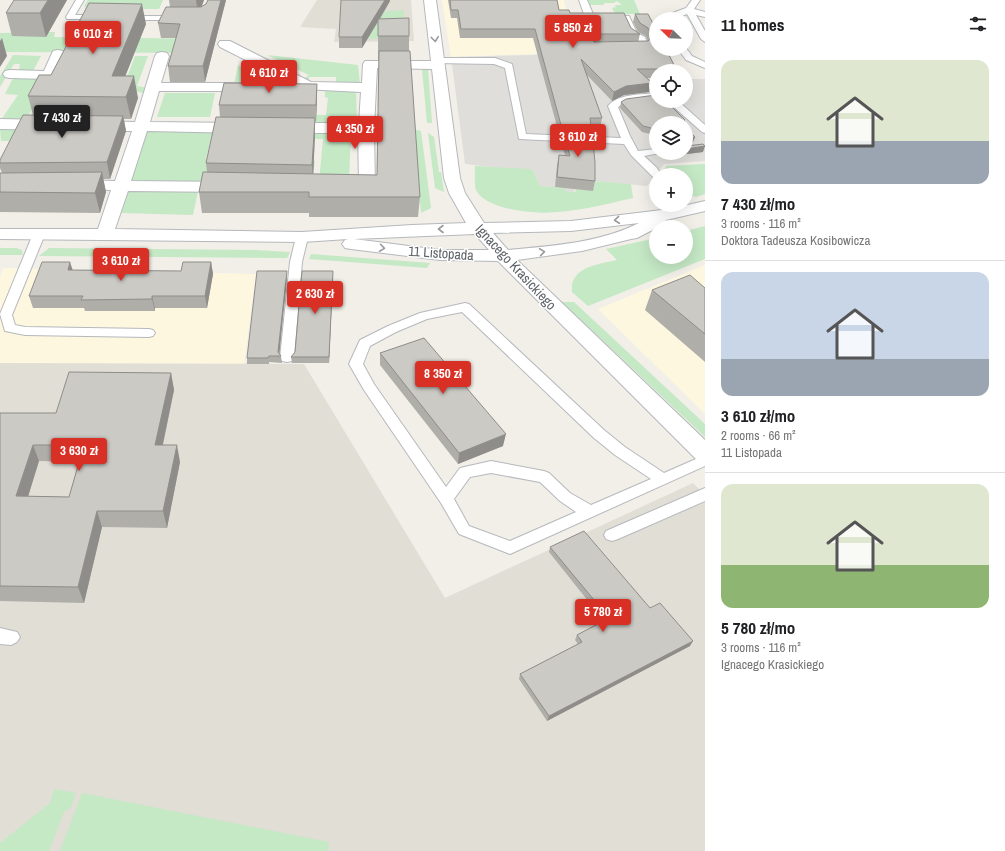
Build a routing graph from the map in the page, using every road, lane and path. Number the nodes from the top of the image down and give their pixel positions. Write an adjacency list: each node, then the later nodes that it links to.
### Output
1 (80, 0): 8 (lane)
2 (430, 0): 15 (street, Ignacego Krasickiego, one-way to 15)
3 (583, 0): 11 (lane)
4 (696, 0): 5 (lane)
5 (690, 10): 6 (lane); 7 (lane); 9 (lane)
6 (684, 12)
7 (705, 15)
8 (186, 18)
9 (705, 39)
10 (225, 44): 18 (street)
11 (624, 47)
12 (58, 54): 17 (street)
13 (162, 56): 19 (street)
14 (687, 56): 16 (lane)
15 (437, 63): 20 (street); 29 (lane); 41 (street, Ignacego Krasickiego)
16 (705, 65)
17 (9, 75)
18 (308, 86): 19 (street); 20 (street)
19 (153, 87): 24 (street)
20 (368, 88): 27 (street)
21 (649, 97): 29 (lane)
22 (680, 108): 28 (lane)
23 (0, 124): 24 (street)
24 (140, 127): 25 (street); 34 (street)
25 (258, 128)
26 (274, 128): 27 (street)
27 (366, 128): 36 (street)
28 (705, 130)
29 (626, 141): 31 (lane)
30 (649, 153): 31 (lane)
31 (636, 154): 32 (lane)
32 (652, 168)
33 (64, 185): 34 (street)
34 (121, 185): 35 (street); 44 (street)
35 (249, 187)
36 (336, 188)
37 (705, 206): 38 (street, 11 Listopada)
38 (693, 208)
39 (664, 212): 41 (street, 11 Listopada, one-way to 41)
40 (673, 212): 46 (street, 11 Listopada, one-way to 40)
41 (480, 229): 45 (street, 11 Listopada, one-way to 45); 46 (street, Ignacego Krasickiego)
42 (0, 234): 43 (street, 11 Listopada)
43 (39, 234): 44 (street, 11 Listopada); 47 (lane)
44 (105, 234): 45 (street, 11 Listopada)
45 (302, 237): 46 (street, 11 Listopada, one-way to 46); 48 (lane)
46 (503, 256): 49 (street, Ignacego Krasickiego)
47 (149, 333)
48 (287, 358)
49 (705, 454)
50 (705, 460): 51 (lane)
51 (663, 480): 53 (lane); 54 (lane)
52 (705, 494): 55 (lane)
53 (446, 499): 54 (lane); 54 (lane)
54 (589, 512)
55 (612, 535)

